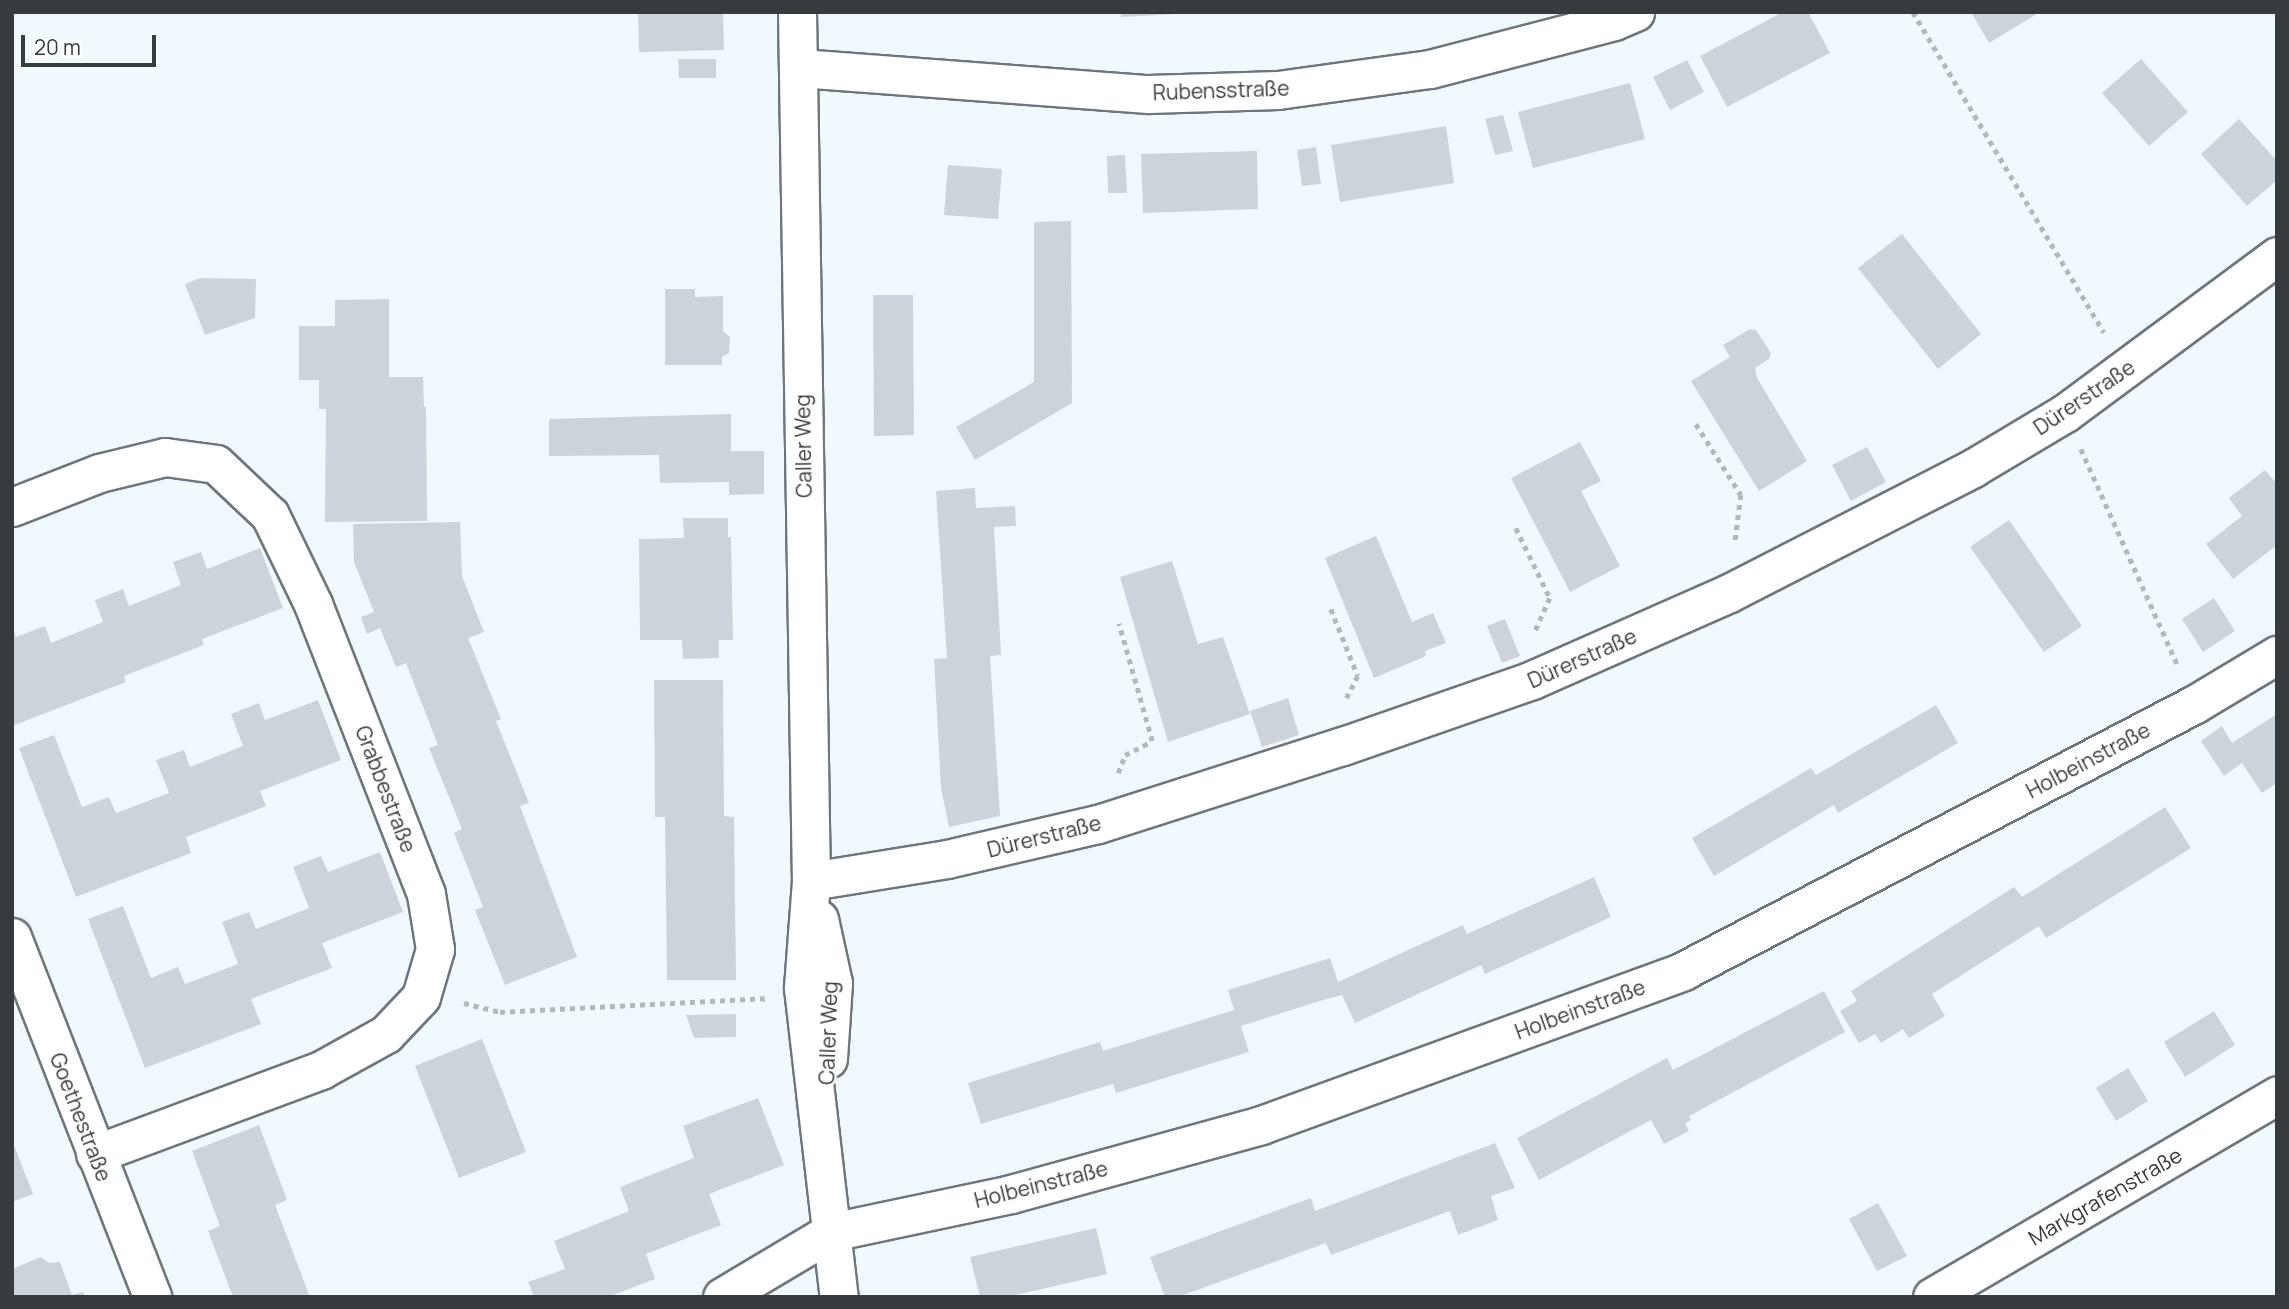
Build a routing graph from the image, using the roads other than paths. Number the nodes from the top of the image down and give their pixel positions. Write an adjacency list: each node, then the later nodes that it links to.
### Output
1 (797, 12): 3 (street, Caller Weg)
2 (1635, 12): 3 (street, Rubensstraße)
3 (800, 68): 7 (street, Caller Weg)
4 (2277, 256): 7 (street, Dürerstraße)
5 (12, 507): 11 (street, Grabbestraße)
6 (2277, 655): 12 (street, Holbeinstraße)
7 (811, 881): 10 (street, Caller Weg); 10 (street, Caller Weg)
8 (12, 937): 11 (street, Goethestraße)
9 (2277, 1095): 16 (street, Markgrafenstraße)
10 (823, 1146): 12 (street, Caller Weg)
11 (95, 1154): 13 (street, Goethestraße)
12 (831, 1232): 14 (street, Holbeinstraße); 15 (street, Caller Weg)
13 (152, 1297)
14 (722, 1297)
15 (839, 1297)
16 (1932, 1297)

